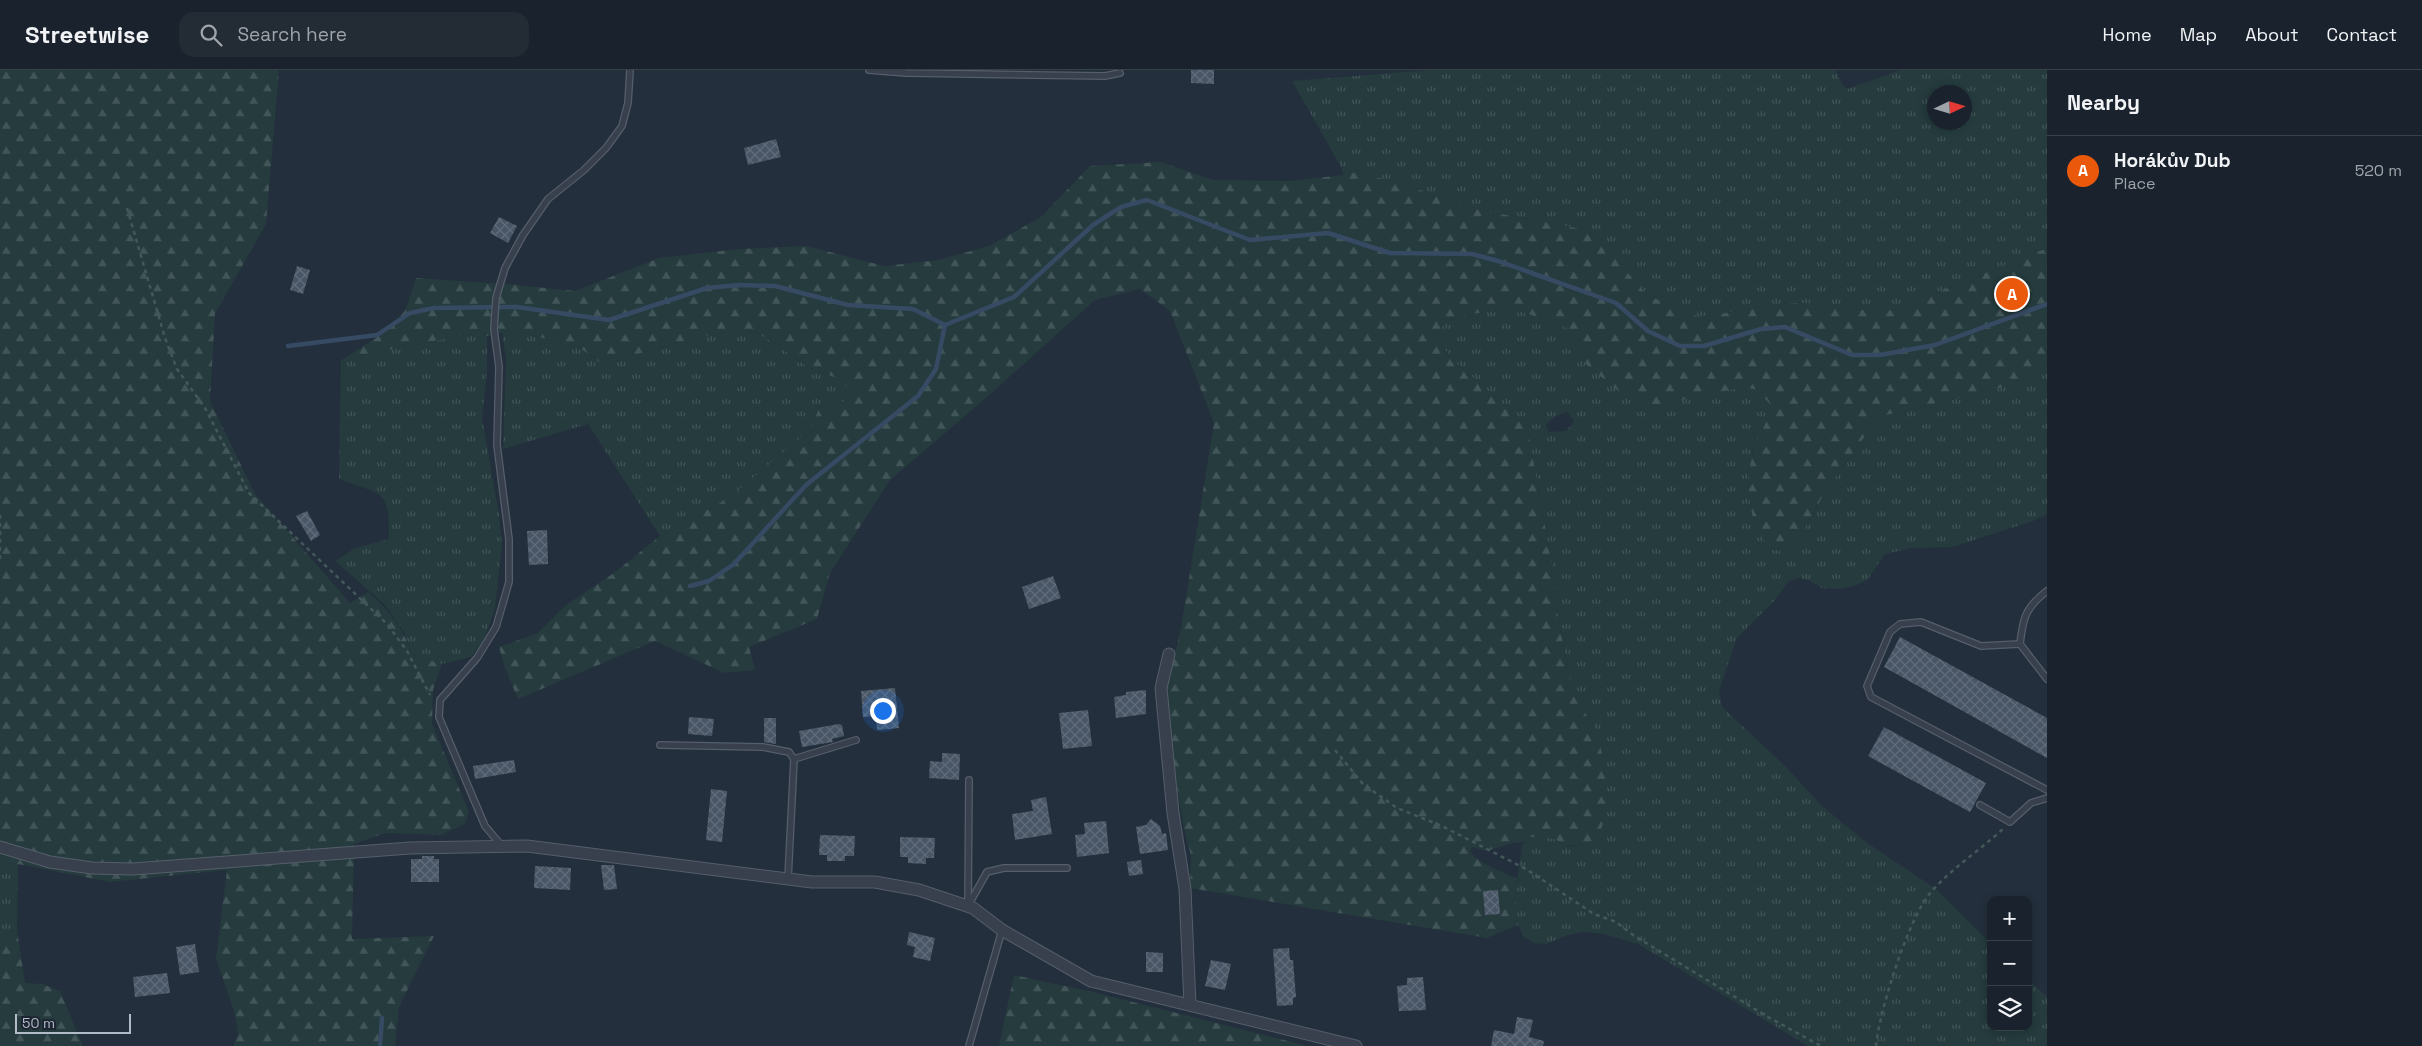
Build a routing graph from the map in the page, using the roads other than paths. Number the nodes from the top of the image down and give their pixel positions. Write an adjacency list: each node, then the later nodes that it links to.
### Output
1 (630, 70): 16 (lane)
2 (869, 70): 3 (lane)
3 (1120, 73)
4 (2047, 591): 5 (lane)
5 (2020, 644): 7 (lane); 12 (lane)
6 (1169, 654): 21 (street)
7 (2047, 678)
8 (856, 740): 10 (lane)
9 (660, 744): 10 (lane)
10 (794, 759): 18 (lane)
11 (969, 780): 19 (lane)
12 (2047, 790)
13 (2047, 798): 14 (lane)
14 (1980, 805)
15 (0, 847): 16 (street)
16 (502, 847): 18 (street)
17 (1067, 868): 19 (lane)
18 (788, 879): 19 (street)
19 (968, 906): 20 (street)
20 (1002, 930): 21 (street); 22 (lane)
21 (1190, 1006): 23 (street)
22 (969, 1046)
23 (1356, 1046)

